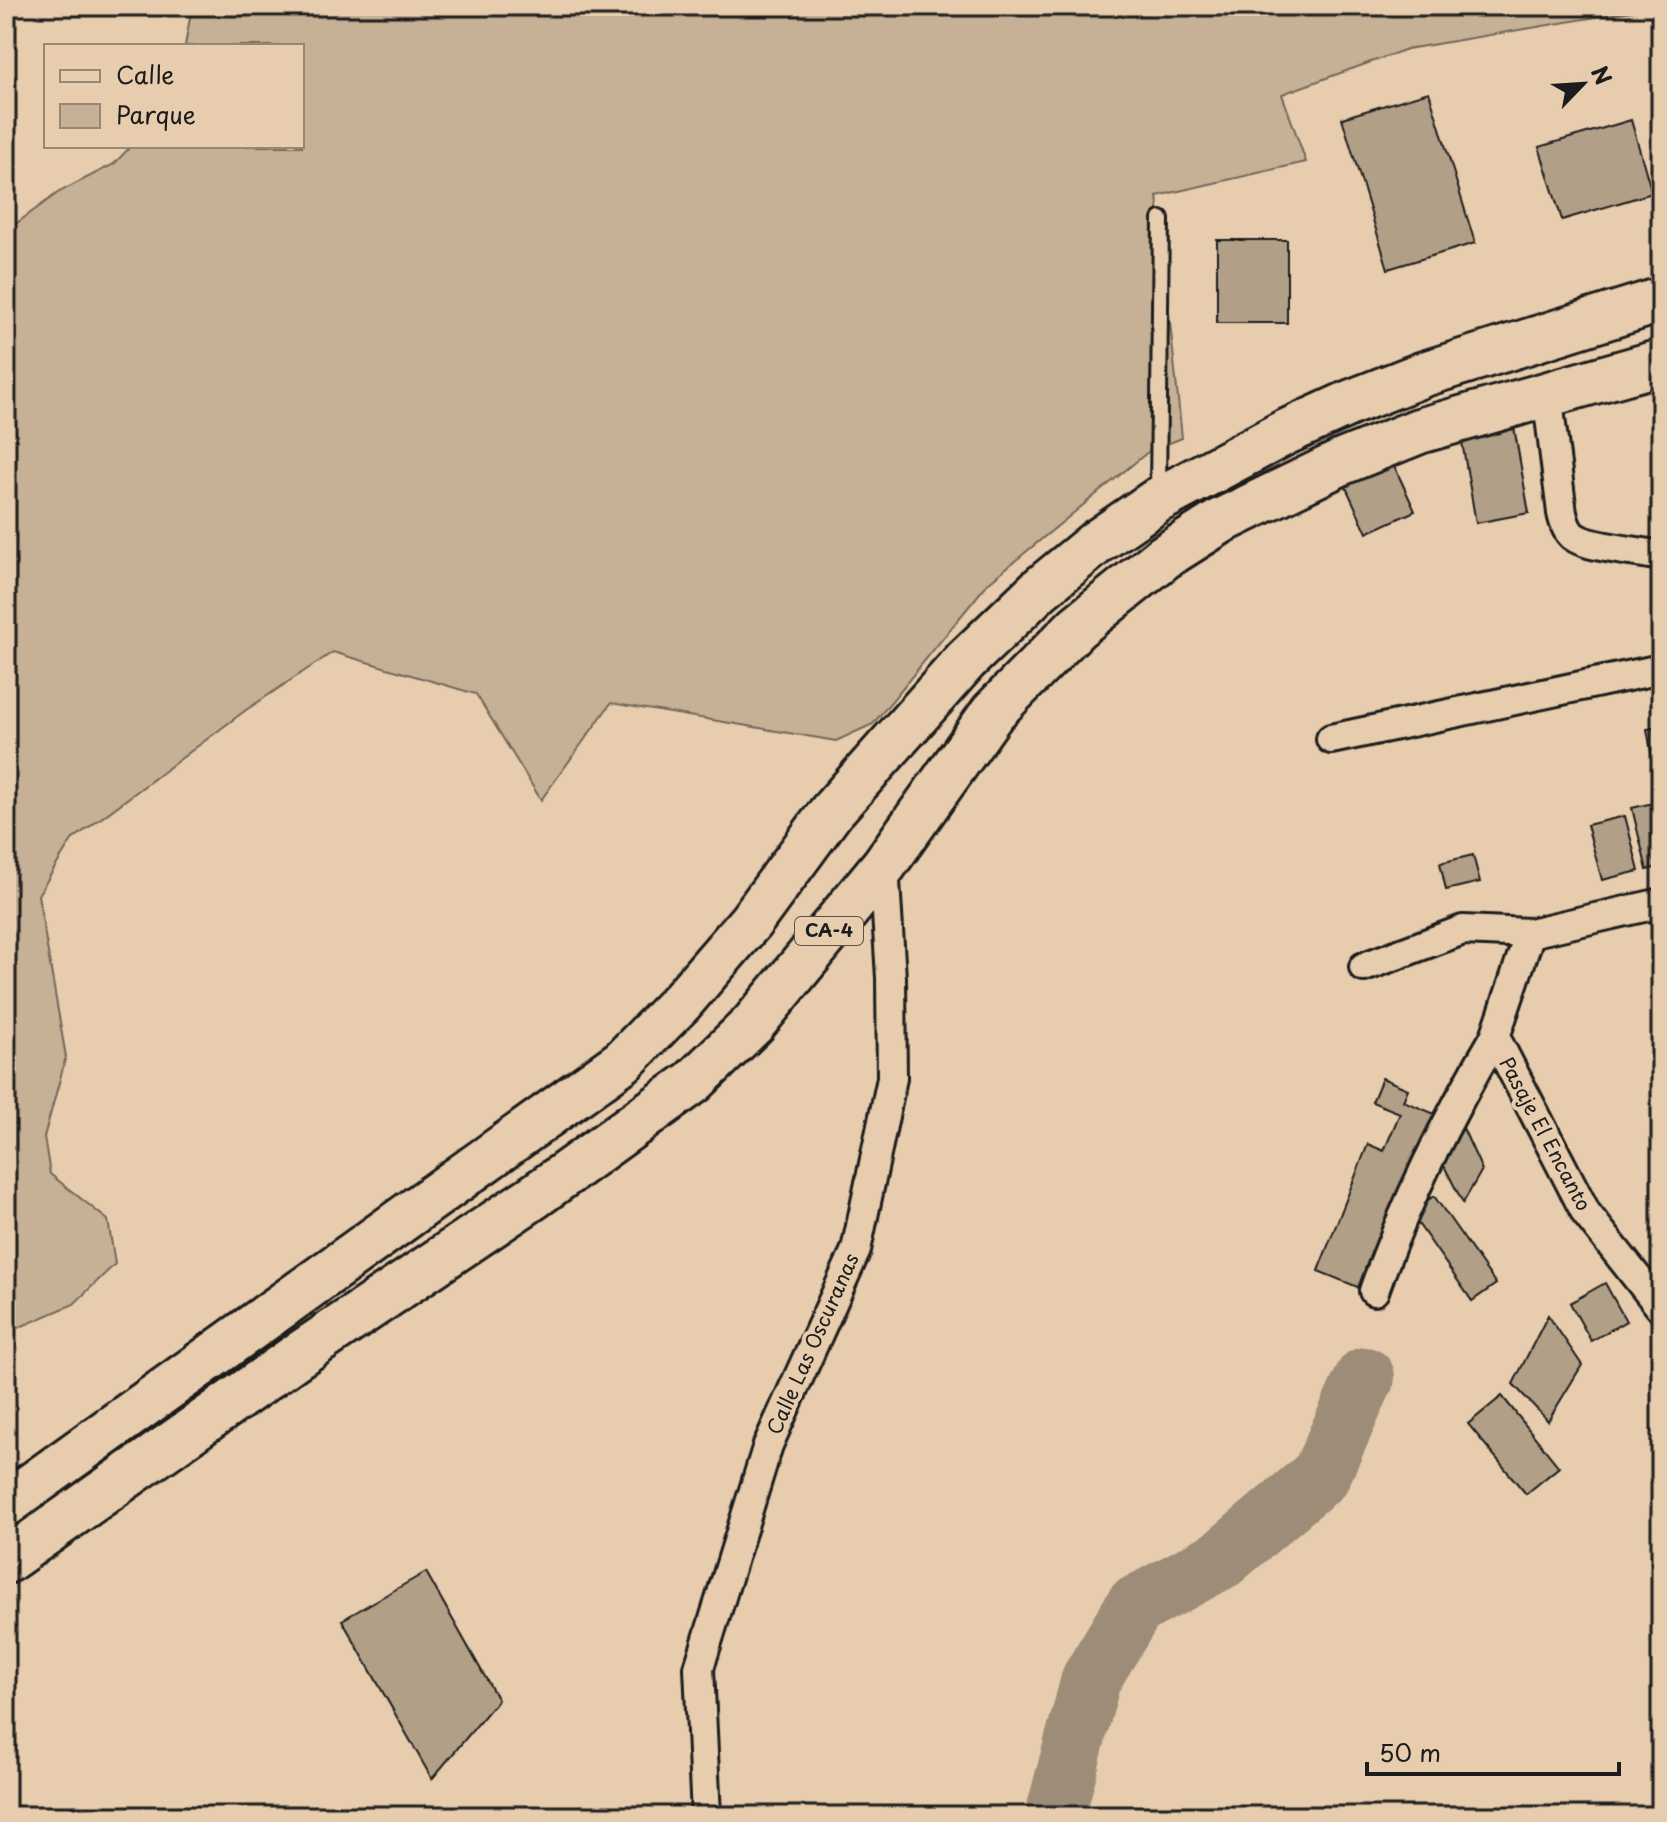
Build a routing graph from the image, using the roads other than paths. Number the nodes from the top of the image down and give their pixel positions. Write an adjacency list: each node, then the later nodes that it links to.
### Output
1 (1161, 219): 5 (lane)
2 (1661, 300): 5 (highway)
3 (1661, 362): 4 (highway, CA-4)
4 (1547, 393): 6 (street); 9 (highway, CA-4)
5 (1158, 500): 16 (highway)
6 (1661, 556)
7 (1661, 669): 8 (street)
8 (1331, 739)
9 (884, 865): 17 (highway, CA-4); 18 (street, Calle Las Oscuranas)
10 (1661, 903): 11 (street)
11 (1530, 933): 12 (street); 13 (street, Pasaje El Encanto)
12 (1364, 967)
13 (1495, 1037): 14 (street); 15 (street, Pasaje El Encanto)
14 (1374, 1291)
15 (1661, 1308)
16 (6, 1504)
17 (6, 1561)
18 (706, 1816)

